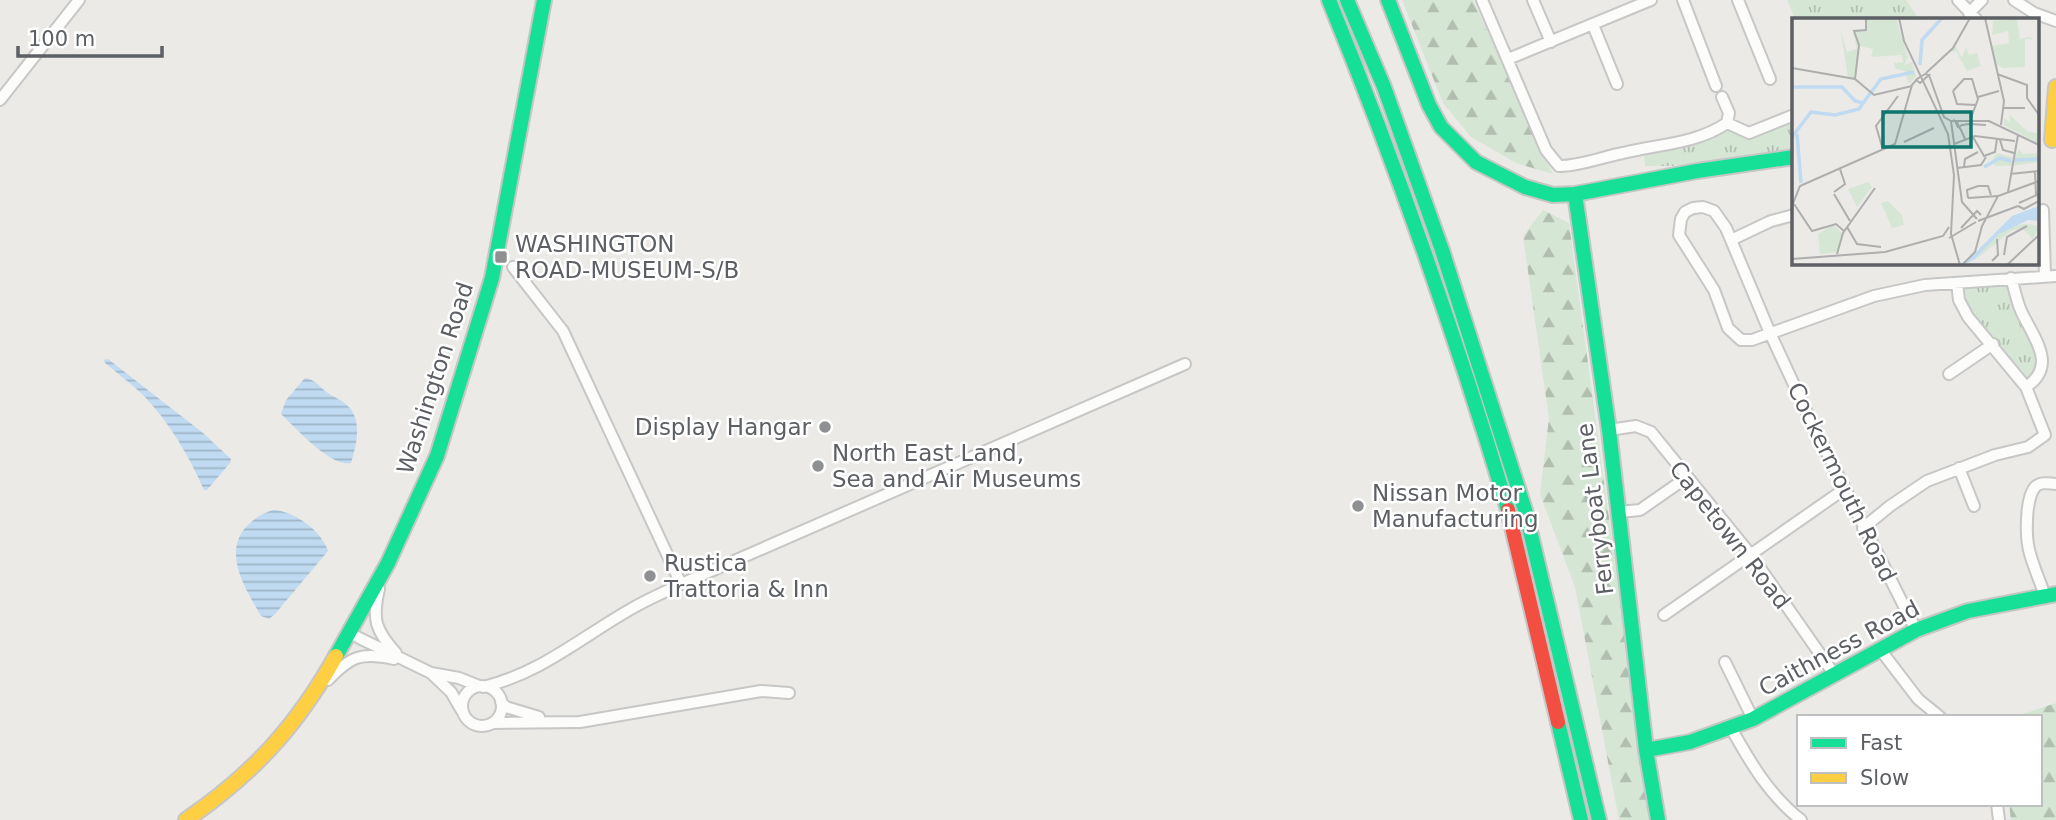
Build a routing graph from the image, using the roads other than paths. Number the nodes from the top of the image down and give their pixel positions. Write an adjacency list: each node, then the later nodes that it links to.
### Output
1 (79, 0): 25 (street)
2 (544, 0): 54 (main road, Washington Road)
3 (1329, 0): 78 (main road)
4 (1347, 0): 79 (main road)
5 (1388, 0): 30 (main road)
6 (1482, 0): 19 (street)
7 (1533, 0): 18 (street)
8 (1651, 0): 14 (street)
9 (1683, 0): 22 (street)
10 (1738, 0): 20 (street)
11 (1958, 0): 15 (street)
12 (1982, 0): 15 (street)
13 (2014, 0): 16 (street)
14 (1633, 4): 17 (street)
15 (1972, 16)
16 (2056, 22)
17 (1593, 25): 18 (street); 21 (street)
18 (1551, 41): 19 (street)
19 (1508, 59): 27 (street)
20 (1770, 79)
21 (1617, 84)
22 (1716, 86)
23 (2056, 87): 28 (main road)
24 (1722, 97): 27 (street)
25 (0, 100)
26 (1792, 116): 27 (street)
27 (1727, 122)
28 (2054, 140)
29 (1792, 157): 30 (main road)
30 (1575, 194): 43 (main road, Ferryboat Lane)
31 (2043, 210): 35 (street)
32 (1792, 216): 33 (street)
33 (1731, 240): 38 (street, Cockermouth Road); 38 (street, Cockermouth Road)
34 (513, 267): 55 (street)
35 (2050, 276): 36 (street)
36 (2011, 278): 37 (street); 42 (street)
37 (1958, 283): 38 (street); 39 (street)
38 (1770, 333): 49 (street, Cockermouth Road)
39 (1993, 344): 41 (street); 42 (street)
40 (1185, 364): 55 (street)
41 (1948, 374)
42 (2026, 387): 44 (street)
43 (1609, 430): 47 (street, Capetown Road); 51 (main road, Ferryboat Lane)
44 (2045, 435): 45 (street); 46 (street)
45 (2056, 441)
46 (1959, 468): 50 (street); 52 (street)
47 (1686, 478): 51 (street); 53 (street, Capetown Road)
48 (2056, 484): 56 (street)
49 (1843, 490): 52 (street, Cockermouth Road); 53 (street)
50 (1974, 506)
51 (1619, 512): 76 (main road, Ferryboat Lane)
52 (1863, 528): 58 (street, Cockermouth Road)
53 (1751, 555): 57 (street); 64 (street, Capetown Road)
54 (382, 573): 59 (main road, Washington Road); 61 (street)
55 (681, 584): 65 (street)
56 (2051, 595): 58 (main road, Caithness Road)
57 (1664, 615)
58 (1916, 630): 60 (main road, Caithness Road)
59 (349, 633): 61 (street); 68 (main road, Washington Road)
60 (1879, 649): 64 (main road, Caithness Road); 71 (street)
61 (405, 660): 63 (street); 68 (street)
62 (1725, 662): 72 (street)
63 (431, 673): 66 (street); 70 (street)
64 (1834, 674): 72 (main road, Caithness Road)
65 (510, 681): 66 (street); 69 (street)
66 (481, 687): 69 (street); 70 (street)
67 (789, 693): 73 (street)
68 (313, 697): 77 (main road, Washington Road)
69 (501, 700): 73 (street); 74 (street)
70 (462, 711): 74 (street)
71 (1938, 715)
72 (1752, 719): 75 (main road, Caithness Road)
73 (552, 721): 74 (street)
74 (492, 723)
75 (1731, 727): 76 (main road, Caithness Road); 81 (street)
76 (1646, 751): 80 (main road, Ferryboat Lane)
77 (186, 820)
78 (1581, 820)
79 (1599, 820)
80 (1658, 820)
81 (1801, 820)

